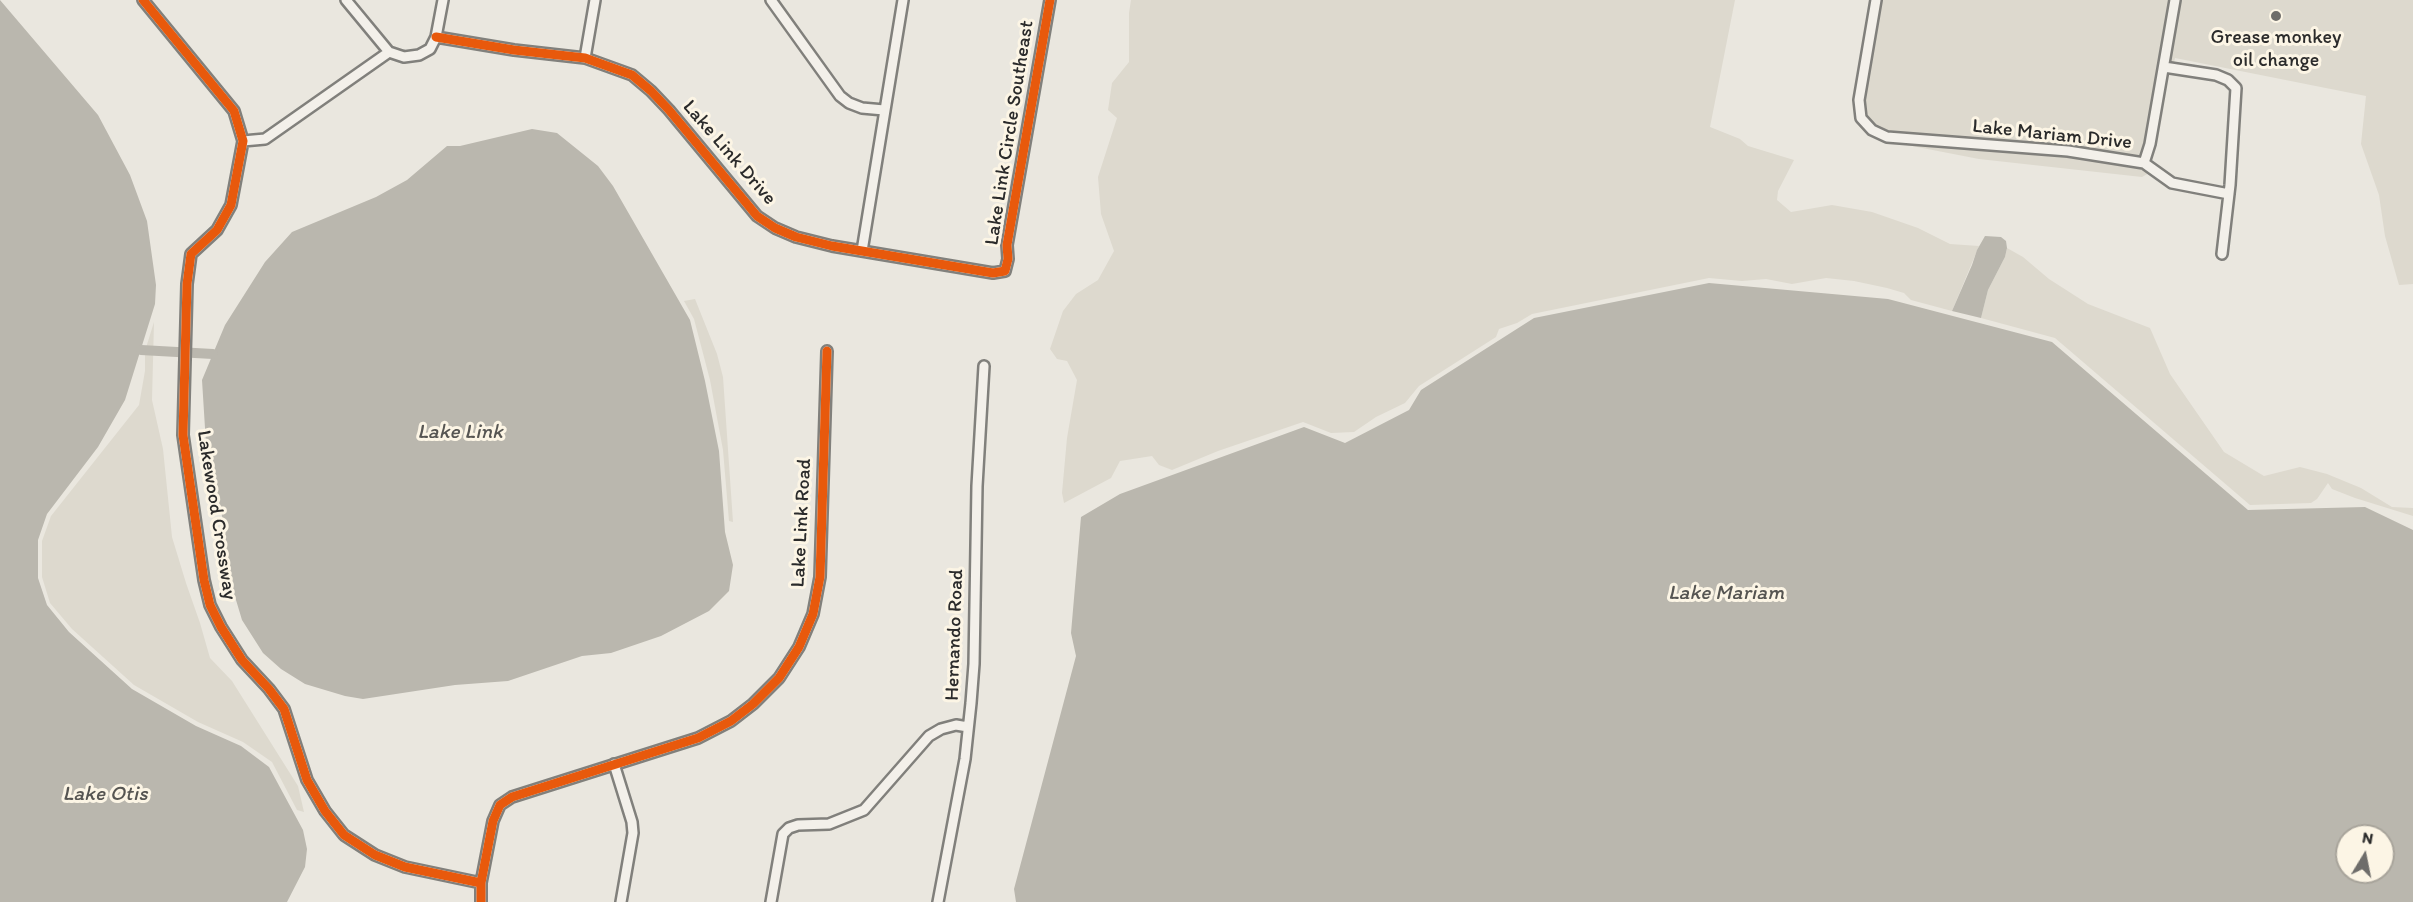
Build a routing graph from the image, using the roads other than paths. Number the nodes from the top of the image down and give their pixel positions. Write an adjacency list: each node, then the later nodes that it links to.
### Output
1 (143, 0): 15 (street)
2 (346, 0): 11 (street)
3 (443, 0): 10 (street)
4 (595, 0): 12 (street)
5 (771, 0): 14 (street)
6 (903, 0): 14 (street)
7 (1050, 0): 20 (street, Lake Link Circle Southeast)
8 (1876, 0): 16 (street, Lake Mariam Drive)
9 (2175, 0): 13 (street, Lake Mariam Drive)
10 (436, 37): 11 (street); 12 (street, Lake Link Drive)
11 (389, 52): 15 (street)
12 (585, 58): 18 (street, Lake Link Drive)
13 (2164, 67): 16 (street, Lake Mariam Drive); 17 (street)
14 (884, 110): 18 (street)
15 (243, 141): 25 (street, Lakewood Crossway)
16 (2144, 163): 17 (street)
17 (2229, 194): 19 (street)
18 (862, 251): 20 (street, Lake Link Drive)
19 (2222, 254)
20 (1005, 271)
21 (826, 351): 24 (street, Lake Link Road)
22 (984, 366): 23 (street, Hernando Road)
23 (968, 727): 28 (street); 29 (street, Hernando Road)
24 (615, 764): 25 (street, Lake Link Road); 27 (street)
25 (481, 883): 26 (street)
26 (481, 902)
27 (621, 902)
28 (771, 902)
29 (938, 902)

